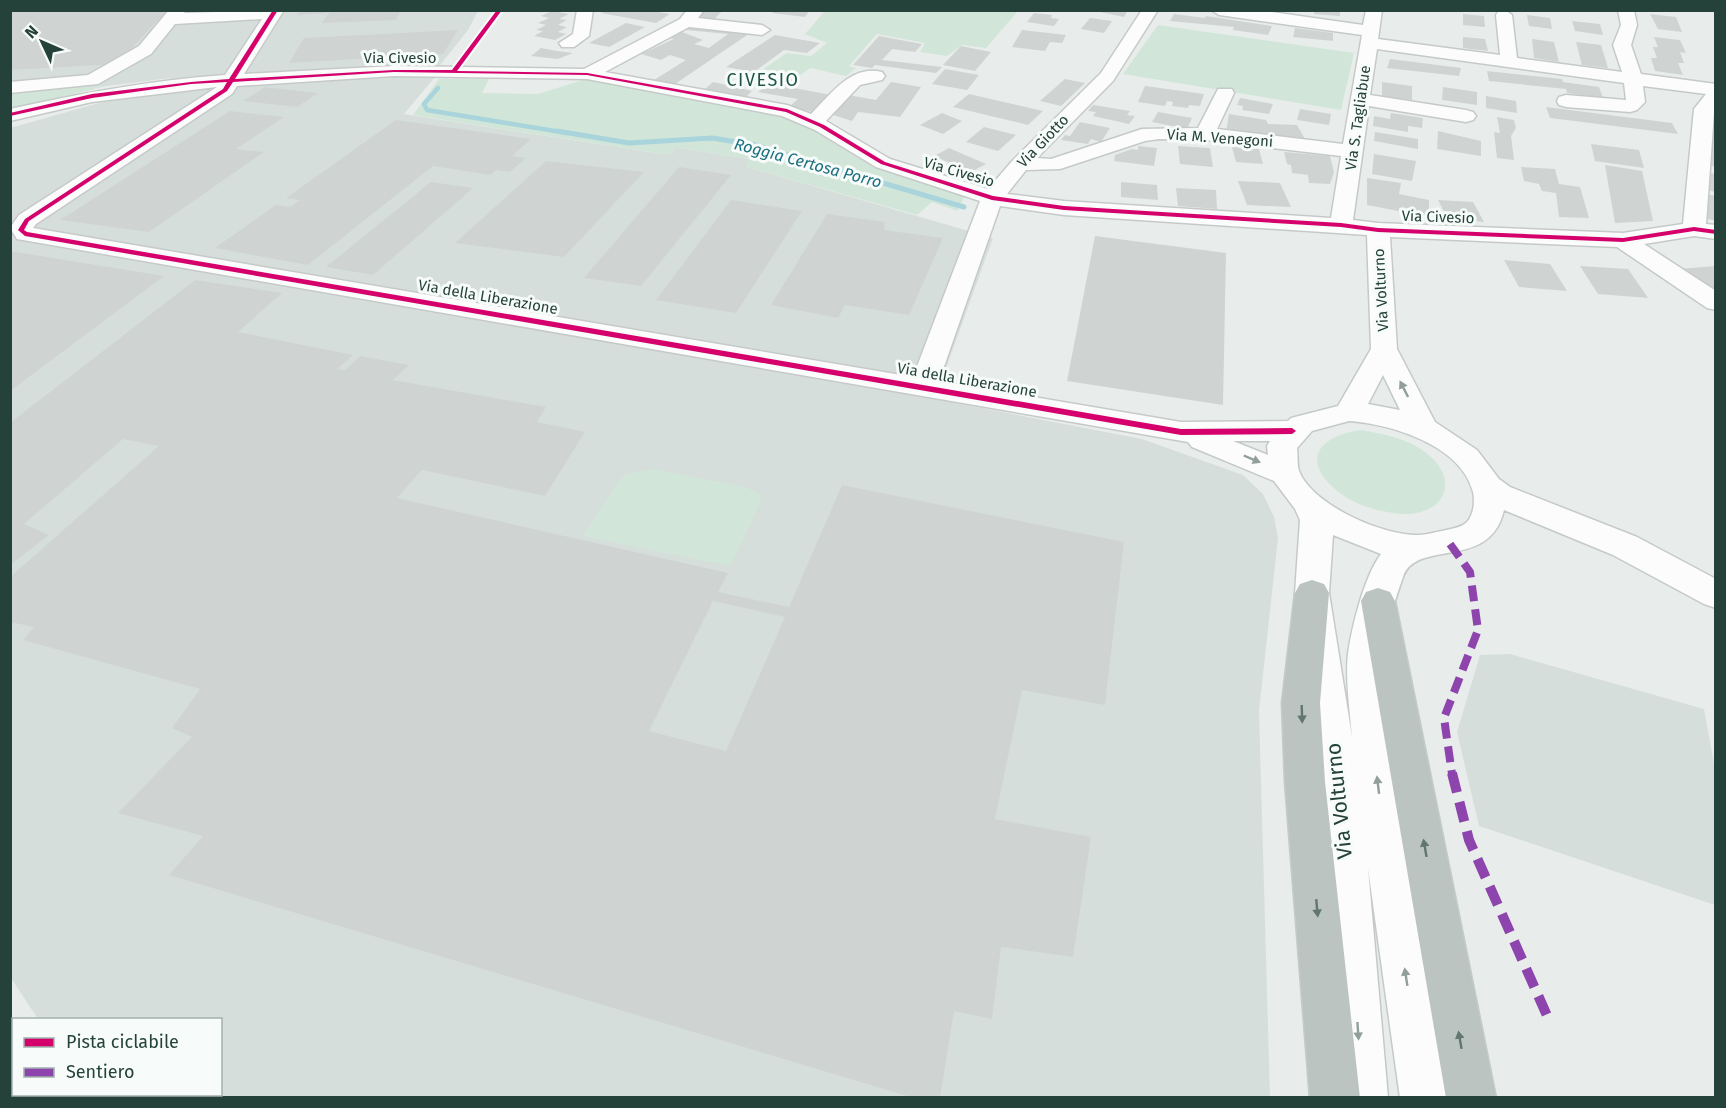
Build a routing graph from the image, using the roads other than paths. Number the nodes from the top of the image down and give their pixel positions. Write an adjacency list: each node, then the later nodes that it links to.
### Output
1 (585, 10): 15 (street)
2 (733, 10): 12 (street)
3 (1150, 10): 31 (street, Via Giotto)
4 (1219, 10): 9 (street)
5 (1374, 10): 14 (street, Via S. Tagliabue)
6 (1626, 10): 19 (street)
7 (275, 12): 8 (street); 20 (street, Via della Liberazione)
8 (174, 15): 21 (street)
9 (1290, 15): 14 (street)
10 (1504, 15): 16 (street)
11 (691, 16): 12 (street); 17 (street)
12 (717, 25): 13 (street)
13 (762, 30)
14 (1370, 37): 16 (street); 24 (street, Via S. Tagliabue)
15 (568, 43)
16 (1509, 62): 19 (street)
17 (587, 74): 20 (street, Via Civesio); 28 (street, Via Civesio)
18 (876, 76): 28 (street)
19 (1633, 79): 23 (street); 25 (street)
20 (233, 80): 26 (street, Via Civesio); 40 (street, Via della Liberazione)
21 (10, 88)
22 (1225, 93): 29 (street)
23 (1714, 97): 32 (street)
24 (1361, 99): 27 (street); 30 (street, Via S. Tagliabue)
25 (1566, 101)
26 (10, 115)
27 (1466, 116)
28 (814, 122): 33 (street, Via Civesio)
29 (1205, 134): 30 (street, Via M. Venegoni); 31 (street, Via M. Venegoni)
30 (1353, 151): 34 (street, Via S. Tagliabue)
31 (1020, 164): 33 (street, Via Giotto)
32 (1707, 170): 35 (street)
33 (992, 198): 34 (street, Via Civesio); 40 (street, Via Giotto)
34 (1341, 225): 37 (street, Via Civesio)
35 (1705, 231): 36 (street, Via Civesio)
36 (1623, 240): 37 (street, Via Civesio); 38 (street)
37 (1379, 242): 39 (street, Via Volturno)
38 (1716, 303)
39 (1384, 350): 41 (street, Via Volturno); 42 (street, Via Volturno, one-way to 39)
40 (923, 387): 44 (street, Via della Liberazione)
41 (1350, 412): 42 (street); 43 (street)
42 (1425, 429): 46 (street)
43 (1292, 431): 44 (street, Via della Liberazione); 45 (street)
44 (1181, 432): 45 (street, Via della Liberazione, one-way to 45)
45 (1284, 473): 47 (street, Via Volturno)
46 (1488, 501): 48 (street, Via Volturno); 50 (street)
47 (1310, 507): 48 (street, Via Volturno); 49 (street, Via Volturno)
48 (1411, 548): 51 (street, Via Volturno)
49 (1312, 593): 52 (highway, one-way to 52); 53 (street, Via Volturno, one-way to 53)
50 (1716, 595)
51 (1378, 601): 54 (street, Via Volturno, one-way to 51); 55 (highway, one-way to 51)
52 (1335, 1098)
53 (1363, 1098)
54 (1425, 1098)
55 (1470, 1098)

